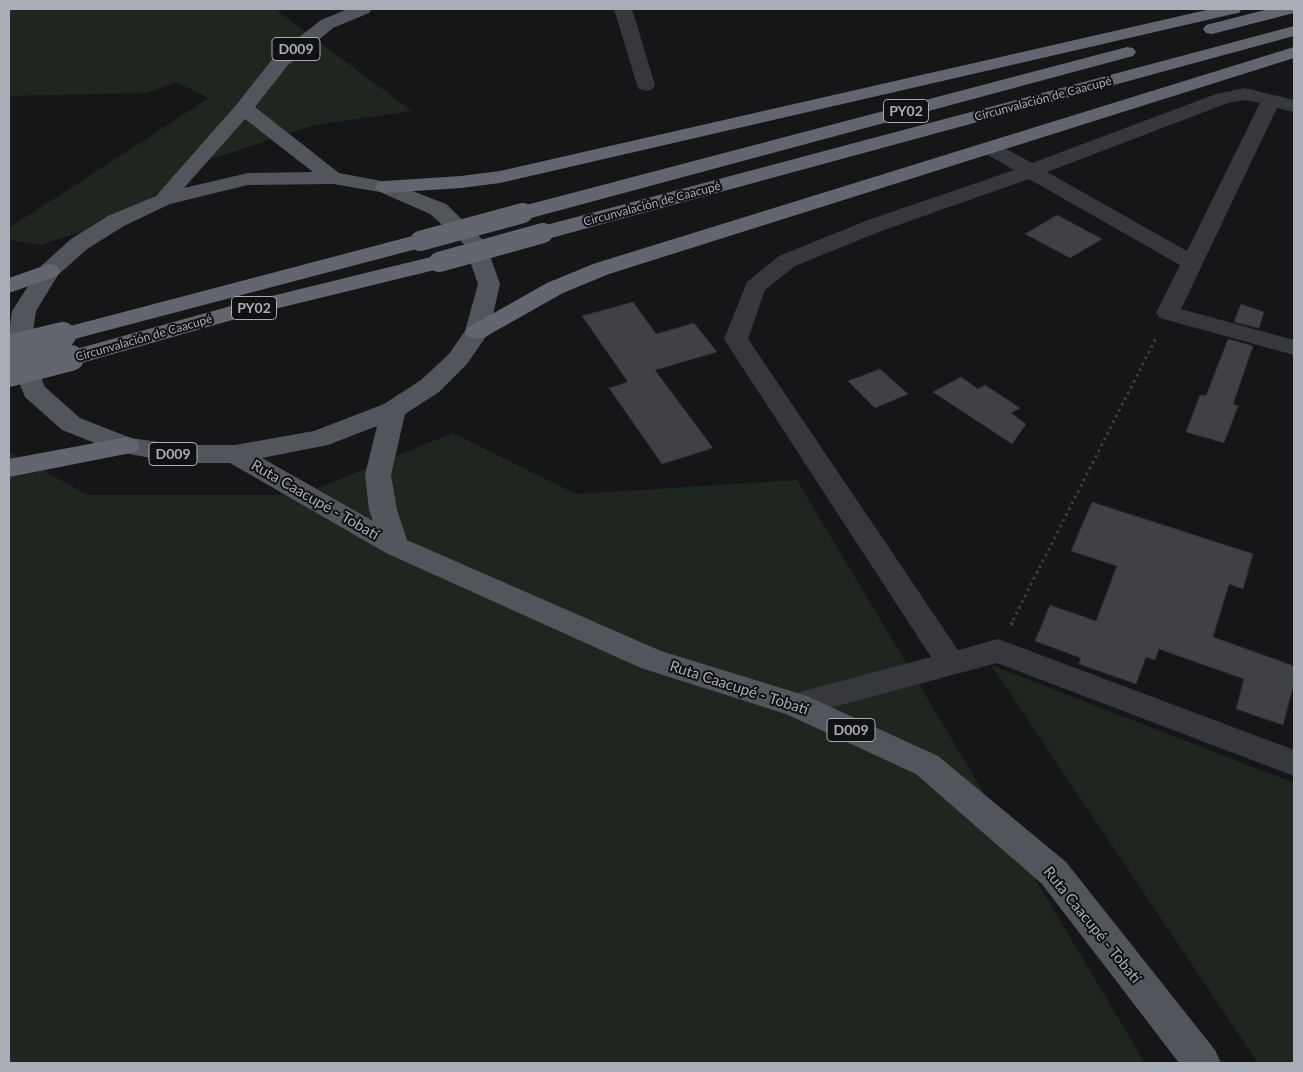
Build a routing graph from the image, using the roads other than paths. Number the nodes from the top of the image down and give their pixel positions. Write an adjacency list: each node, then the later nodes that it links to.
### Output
1 (363, 9): 10 (main road, D009)
2 (623, 9): 7 (street)
3 (1233, 9): 14 (highway)
4 (1288, 9): 20 (highway, Circunvalación de Caacupé / PY02, bridge)
5 (1294, 31): 22 (highway, Circunvalación de Caacupé / PY02, bridge)
6 (1294, 52): 11 (highway)
7 (646, 85)
8 (1271, 100): 9 (street); 12 (street); 16 (street)
9 (1294, 106)
10 (244, 108): 13 (main road, D009); 15 (main road, D009)
11 (990, 148): 12 (street); 19 (highway)
12 (1032, 172): 16 (street); 28 (street)
13 (334, 178): 14 (main road, D009); 15 (main road, D009)
14 (385, 187): 19 (main road, D009)
15 (163, 200): 17 (main road, D009)
16 (1192, 263): 21 (street)
17 (49, 271): 18 (highway); 24 (main road, D009)
18 (9, 286)
19 (477, 332): 23 (main road, D009)
20 (9, 348)
21 (1294, 348)
22 (9, 374)
23 (393, 410): 25 (main road, D009); 27 (main road, Ruta Caacupé - Tobatí)
24 (127, 446): 25 (main road, D009); 26 (highway)
25 (235, 454): 27 (main road, Ruta Caacupé - Tobatí / D009)
26 (9, 468)
27 (396, 546): 29 (main road, Ruta Caacupé - Tobatí / D009)
28 (951, 663): 29 (street); 30 (street)
29 (796, 705): 31 (main road, Ruta Caacupé - Tobatí / D009)
30 (1294, 763)
31 (1202, 1063)

